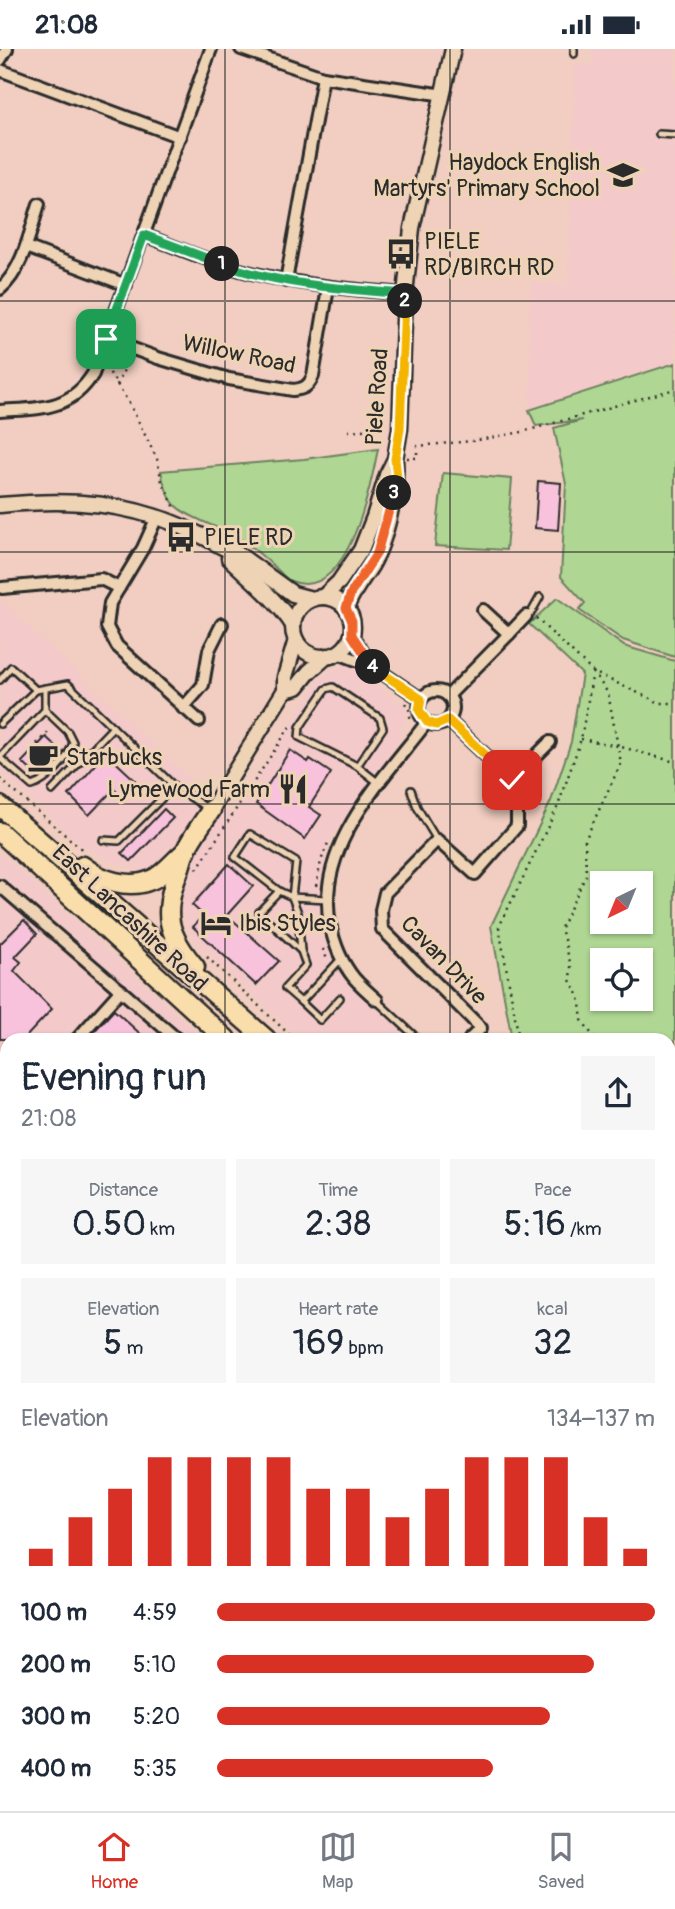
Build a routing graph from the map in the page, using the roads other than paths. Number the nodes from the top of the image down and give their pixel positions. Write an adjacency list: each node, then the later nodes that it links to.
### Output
1 (7, 49): 5 (street)
2 (211, 49): 11 (street)
3 (241, 49): 7 (street)
4 (453, 49): 8 (street, Piele Road)
5 (0, 60)
6 (0, 71): 11 (street)
7 (323, 78): 8 (street); 15 (street)
8 (444, 95): 19 (street, Piele Road)
9 (659, 134): 10 (lane)
10 (675, 135)
11 (180, 137): 13 (street)
12 (39, 204): 14 (street)
13 (144, 235): 15 (street); 16 (street)
14 (26, 247): 16 (street); 18 (street)
15 (286, 281): 17 (street)
16 (126, 285): 20 (street)
17 (328, 288): 19 (street); 20 (street, Willow Road)
18 (0, 289)
19 (405, 294): 22 (street, Piele Road)
20 (106, 339): 21 (street)
21 (0, 411)
22 (395, 459): 29 (street, Piele Road); 30 (street, Piele Road)
23 (0, 505): 24 (street)
24 (157, 517): 25 (street); 27 (street)
25 (224, 549): 29 (street); 34 (street)
26 (2, 588): 27 (street)
27 (119, 588): 45 (street)
28 (540, 597): 32 (lane)
29 (317, 598): 30 (street); 34 (street)
30 (346, 608): 36 (street)
31 (483, 610): 35 (street)
32 (529, 615): 35 (street)
33 (222, 624): 45 (street)
34 (295, 632): 37 (street); 42 (street)
35 (509, 634): 43 (street)
36 (352, 635): 37 (street); 38 (street)
37 (332, 655): 38 (street); 42 (street)
38 (372, 666): 44 (street)
39 (0, 680): 41 (lane)
40 (45, 688): 41 (lane); 46 (lane); 51 (lane)
41 (36, 689): 50 (lane)
42 (285, 690): 61 (street)
43 (448, 696): 44 (street); 47 (street)
44 (421, 699): 49 (street)
45 (183, 708): 48 (street)
46 (45, 710): 53 (lane); 53 (lane)
47 (448, 720): 49 (street); 55 (street)
48 (199, 722)
49 (427, 722): 56 (street)
50 (0, 724)
51 (113, 727): 57 (lane); 59 (lane)
52 (550, 742): 55 (street)
53 (0, 757)
54 (357, 766): 54 (lane); 56 (lane)
55 (512, 780): 64 (street)
56 (380, 784): 69 (street)
57 (174, 786): 61 (lane); 63 (lane)
58 (411, 790): 64 (lane)
59 (52, 791)
60 (0, 804): 65 (highway); 76 (highway, East Lancashire Road)
61 (211, 810): 65 (highway)
62 (0, 832): 79 (highway, East Lancashire Road)
63 (103, 840)
64 (437, 840): 82 (street, Cavan Drive)
65 (186, 851): 76 (highway)
66 (0, 886): 72 (street)
67 (279, 891): 68 (lane); 68 (lane); 70 (lane)
68 (292, 897): 69 (lane); 70 (lane)
69 (327, 899): 71 (street)
70 (301, 951): 75 (lane)
71 (341, 959): 74 (street); 75 (lane)
72 (121, 990): 77 (street); 78 (street)
73 (340, 997): 75 (lane)
74 (377, 1000): 81 (lane)
75 (301, 1002)
76 (232, 1010): 80 (highway, East Lancashire Road)
77 (82, 1033)
78 (170, 1033)
79 (219, 1033)
80 (259, 1033)
81 (412, 1033)
82 (476, 1033)

